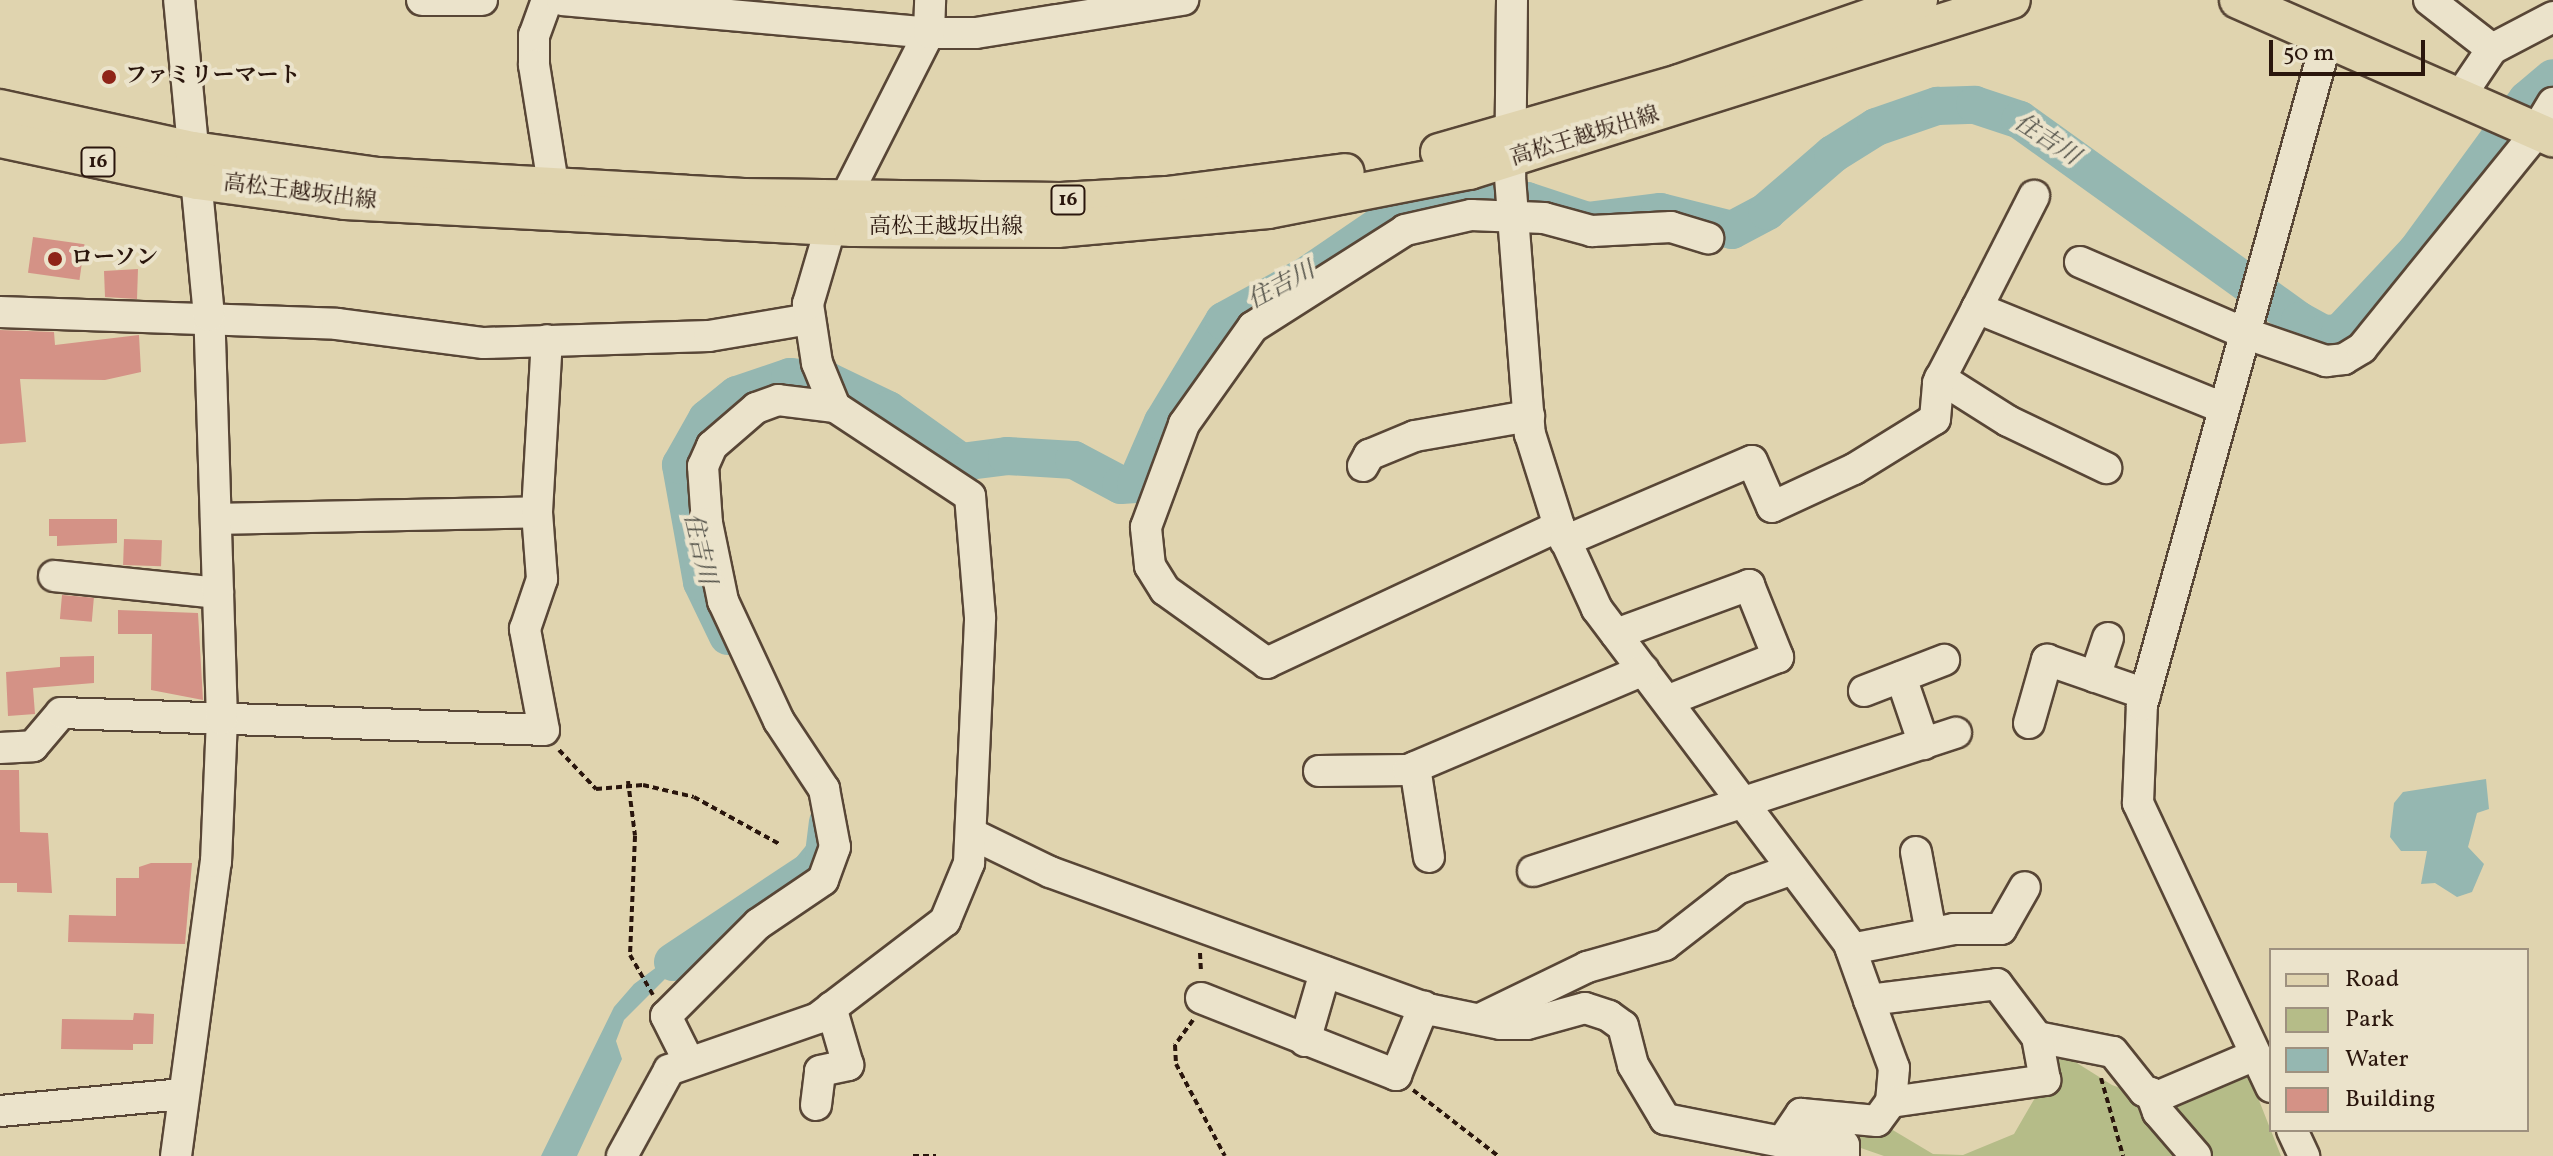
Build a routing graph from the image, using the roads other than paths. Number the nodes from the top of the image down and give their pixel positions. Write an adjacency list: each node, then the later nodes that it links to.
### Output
1 (179, 0): 21 (street)
2 (422, 0): 3 (street)
3 (482, 0)
4 (547, 0): 23 (street)
5 (562, 0): 14 (street)
6 (930, 0): 14 (street)
7 (1183, 0): 14 (street)
8 (1512, 0): 22 (street)
9 (1919, 0): 22 (main road, 高松王越坂出線 / 16)
10 (2012, 0): 22 (main road, 高松王越坂出線 / 16)
11 (2238, 0): 15 (main road)
12 (2429, 0): 16 (street)
13 (2553, 17): 16 (street)
14 (929, 33): 25 (street)
15 (2327, 39): 17 (main road); 32 (street)
16 (2492, 49): 17 (street)
17 (2461, 95): 19 (main road)
18 (0, 108): 21 (main road, 高松王越坂出線 / 16)
19 (2533, 124): 32 (street)
20 (0, 139): 21 (main road, 高松王越坂出線 / 16)
21 (195, 166): 23 (main road, 高松王越坂出線 / 16); 25 (main road, 高松王越坂出線 / 16); 30 (street)
22 (1512, 181): 25 (main road, 高松王越坂出線 / 16); 26 (street); 37 (street); 42 (street)
23 (553, 184): 25 (main road, 高松王越坂出線 / 16)
24 (2034, 196): 28 (street)
25 (838, 213): 31 (street)
26 (1708, 238)
27 (2080, 262): 32 (street)
28 (1977, 308): 34 (street); 36 (street)
29 (0, 312): 30 (street)
30 (209, 316): 33 (street); 41 (street)
31 (810, 319): 33 (street); 35 (street)
32 (2244, 333): 36 (street)
33 (547, 340): 40 (street)
34 (1940, 378): 39 (street); 42 (street)
35 (835, 407): 62 (street); 79 (street)
36 (2223, 408): 52 (street)
37 (1529, 416): 38 (street); 42 (street)
38 (1363, 466)
39 (2106, 468)
40 (537, 512): 41 (street); 54 (street)
41 (216, 519): 44 (street)
42 (1562, 533): 45 (street)
43 (54, 576): 44 (street)
44 (218, 593): 54 (street)
45 (1616, 634): 48 (street); 53 (street)
46 (2108, 638): 50 (street)
47 (1944, 660): 49 (street)
48 (1644, 670): 53 (street); 59 (street)
49 (1901, 677): 51 (street); 57 (street)
50 (2095, 677): 52 (street); 55 (street)
51 (1864, 691)
52 (2145, 694): 78 (street)
53 (1667, 701): 61 (street)
54 (222, 719): 58 (street); 82 (street)
55 (2029, 723)
56 (1956, 733): 57 (street)
57 (1924, 744): 61 (street)
58 (0, 748)
59 (1415, 767): 60 (street); 64 (street)
60 (1319, 771)
61 (1743, 802): 65 (street); 66 (street)
62 (974, 835): 70 (street); 74 (street)
63 (1916, 852): 68 (street)
64 (1429, 857)
65 (1793, 869): 69 (street); 75 (street)
66 (1533, 871)
67 (2025, 887): 68 (street)
68 (1931, 933): 69 (street)
69 (1851, 949): 72 (street)
70 (1325, 972): 73 (street); 77 (street)
71 (1201, 998): 77 (street)
72 (1869, 1000): 76 (street); 83 (street)
73 (1424, 1006): 75 (street); 77 (street)
74 (831, 1007): 79 (street); 84 (street)
75 (1482, 1018): 87 (street)
76 (2037, 1037): 81 (street); 83 (street)
77 (1305, 1041)
78 (2255, 1055): 80 (street); 81 (street)
79 (689, 1062): 89 (street)
80 (2269, 1083)
81 (2151, 1093): 91 (street)
82 (182, 1094): 85 (street); 88 (street)
83 (1891, 1102): 87 (street)
84 (816, 1105)
85 (0, 1111)
86 (2293, 1132): 92 (street)
87 (1782, 1142): 90 (street)
88 (176, 1156)
89 (622, 1156)
90 (1844, 1156)
91 (2196, 1156)
92 (2304, 1156)

